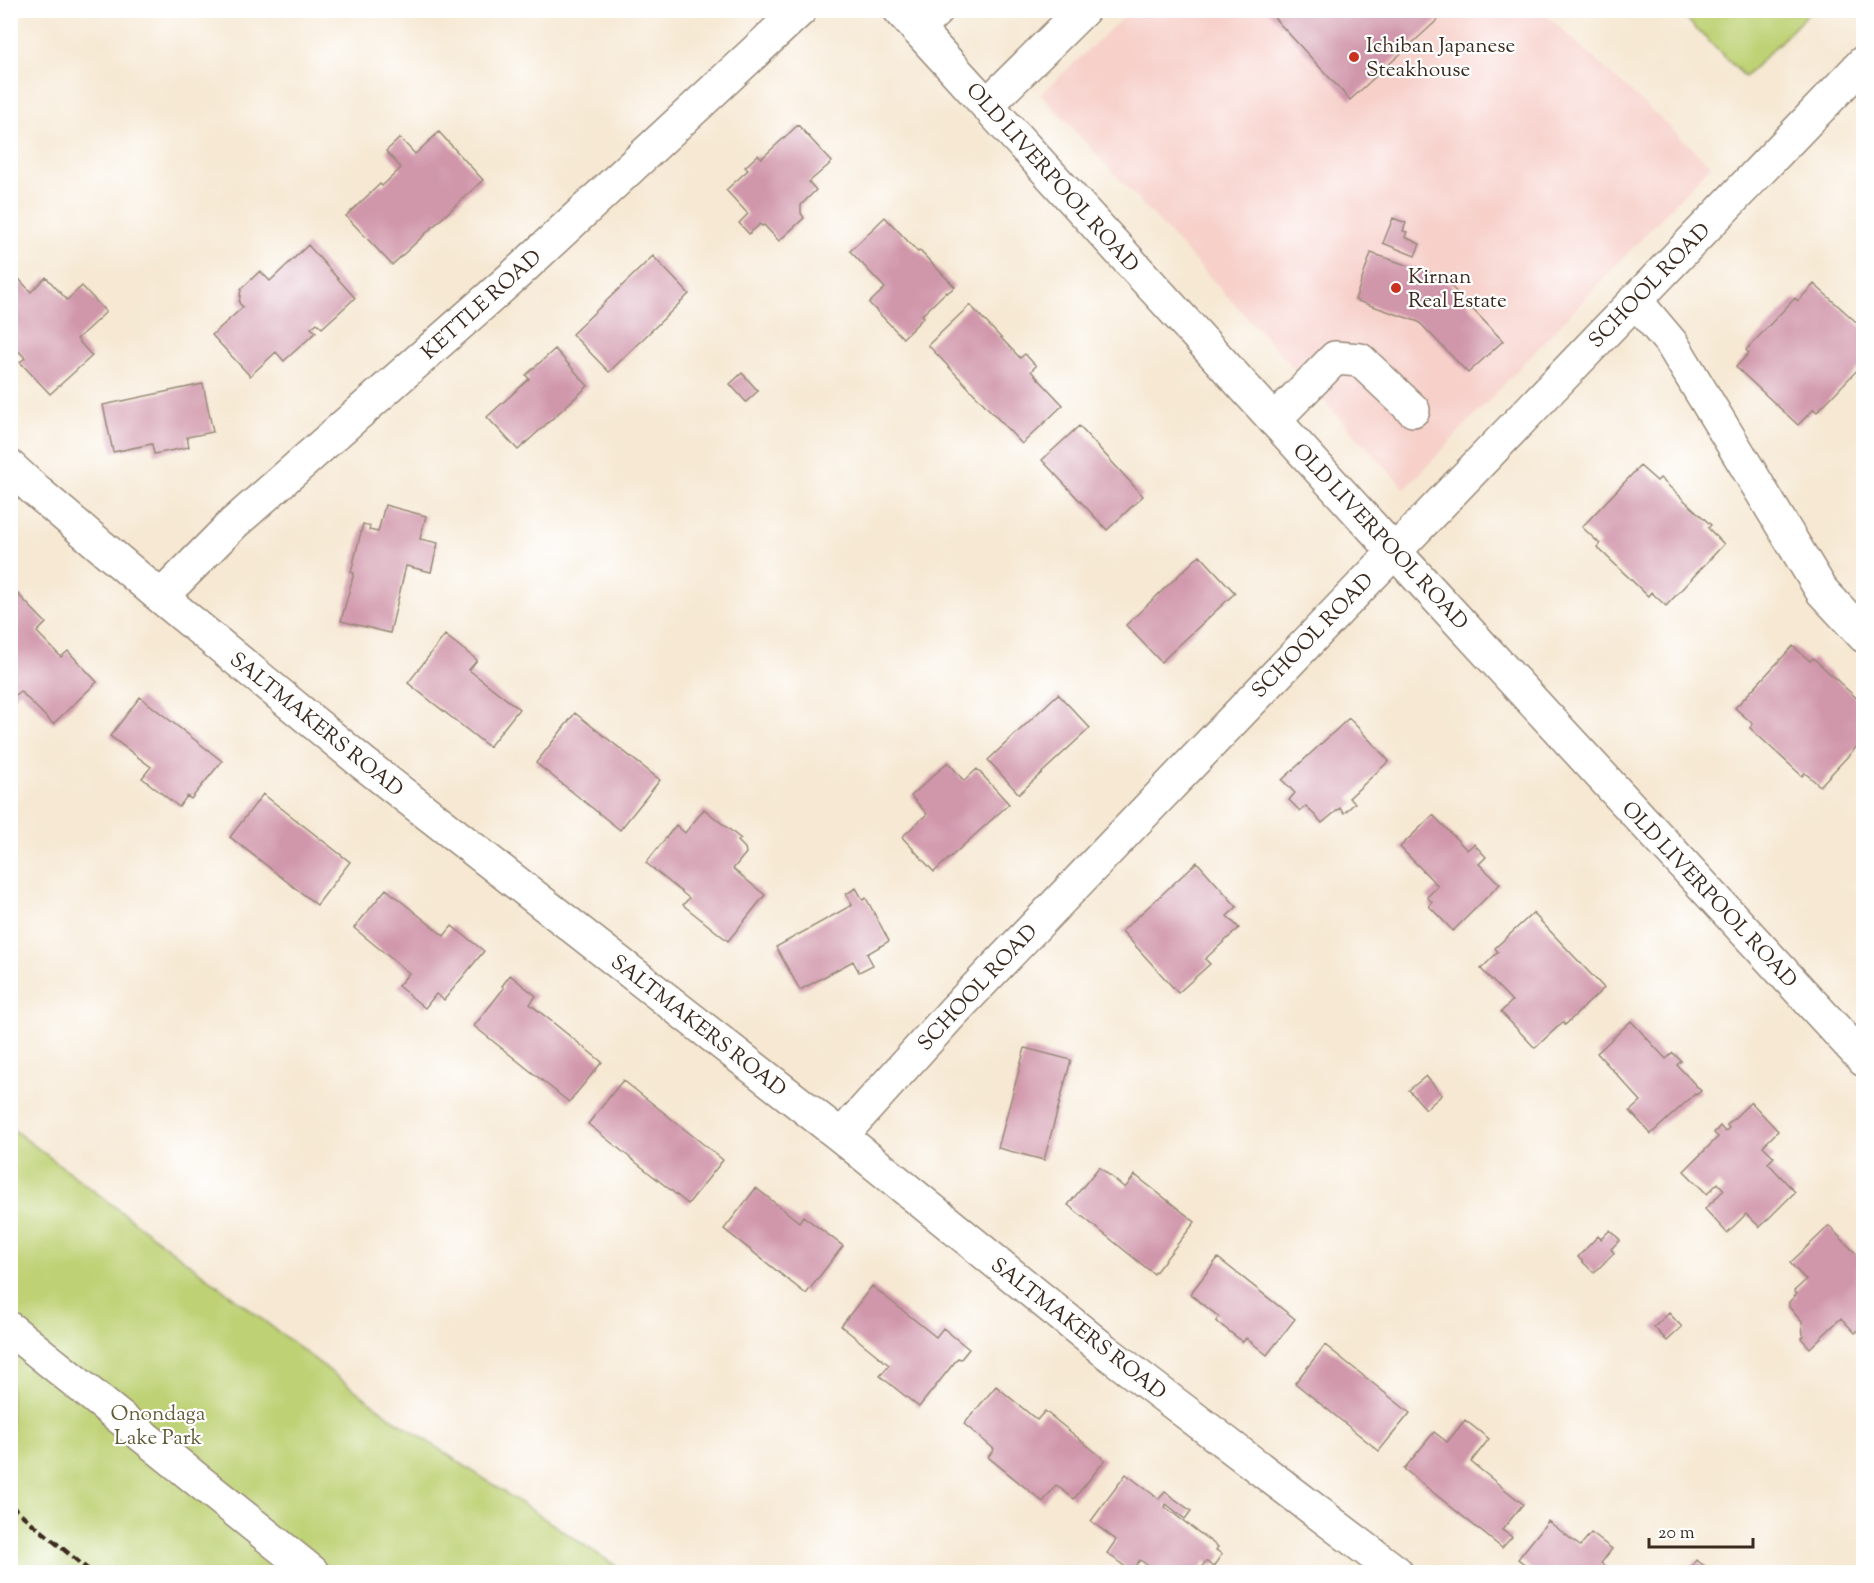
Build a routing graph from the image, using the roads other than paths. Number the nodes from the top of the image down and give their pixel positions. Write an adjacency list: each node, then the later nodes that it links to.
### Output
1 (800, 10): 11 (street, KETTLE ROAD)
2 (1083, 10): 5 (street)
3 (918, 17): 5 (street, OLD LIVERPOOL ROAD)
4 (1863, 62): 6 (street, SCHOOL ROAD)
5 (987, 105): 8 (street, OLD LIVERPOOL ROAD)
6 (1635, 300): 10 (street, SCHOOL ROAD); 12 (street)
7 (1413, 410): 8 (street)
8 (1274, 420): 10 (street, OLD LIVERPOOL ROAD)
9 (10, 467): 11 (street, SALTMAKERS ROAD)
10 (1393, 550): 13 (street, OLD LIVERPOOL ROAD); 14 (street, SCHOOL ROAD)
11 (161, 597): 14 (street, SALTMAKERS ROAD)
12 (1863, 636)
13 (1863, 1060)
14 (841, 1136): 17 (street, SALTMAKERS ROAD)
15 (10, 1329): 16 (street)
16 (312, 1572)
17 (1396, 1572)

